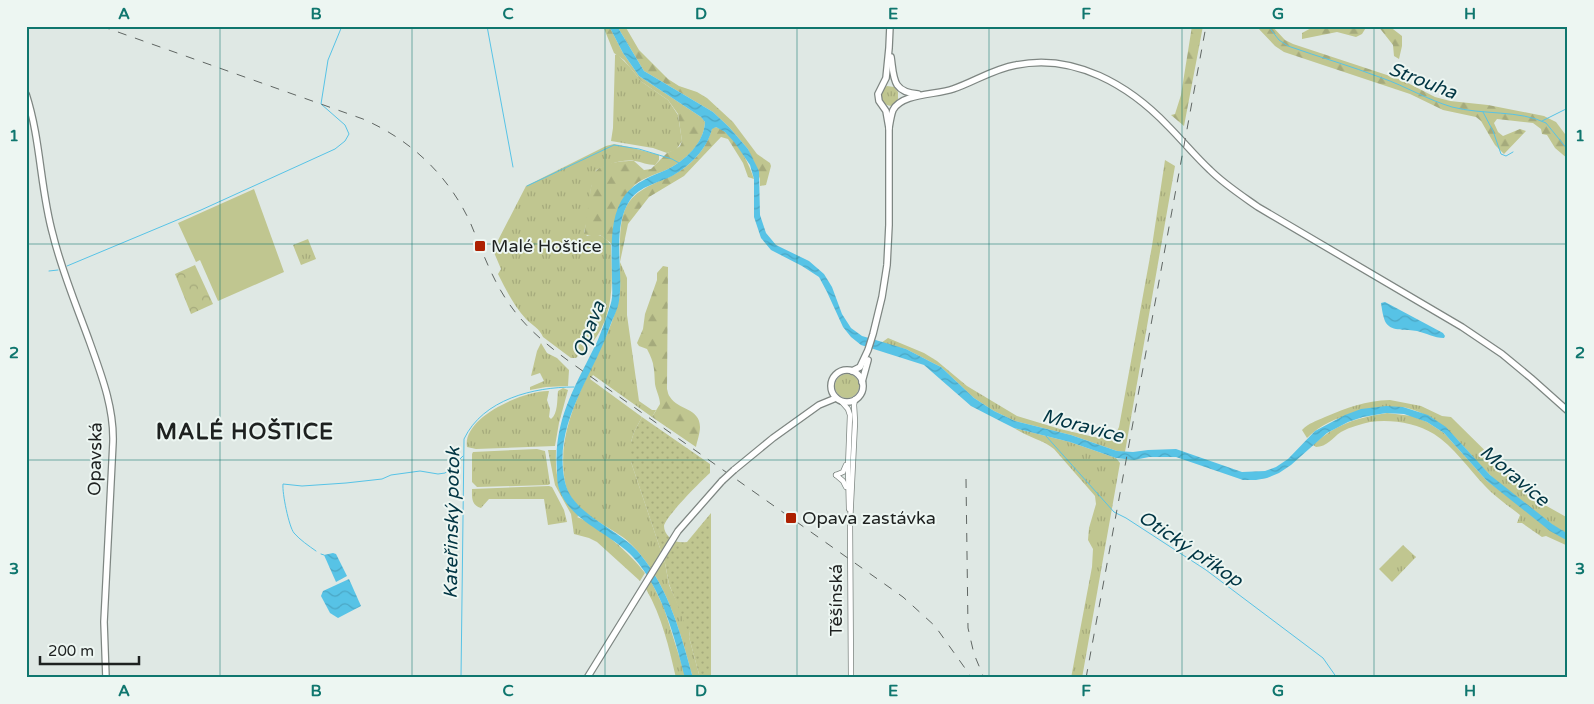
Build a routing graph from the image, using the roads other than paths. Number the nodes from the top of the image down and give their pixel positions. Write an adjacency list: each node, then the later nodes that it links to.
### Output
1 (890, 26): 2 (main road)
2 (890, 48): 3 (main road); 4 (main road)
3 (883, 86): 4 (main road); 7 (main road)
4 (899, 87): 6 (main road); 8 (main road)
5 (26, 94): 21 (main road, Opavská)
6 (930, 95): 8 (main road); 17 (main road)
7 (883, 105): 8 (main road); 9 (main road)
8 (898, 105): 9 (main road)
9 (889, 128): 10 (main road)
10 (868, 350): 11 (main road); 12 (main road, Těšínská)
11 (852, 371): 12 (main road); 13 (main road)
12 (862, 383): 15 (main road, Těšínská)
13 (831, 387): 14 (main road, Těšínská); 16 (main road)
14 (839, 399): 15 (main road); 16 (main road); 18 (street, Těšínská)
15 (855, 399): 20 (street, Těšínská)
16 (818, 406): 22 (main road, bridge)
17 (1568, 411)
18 (849, 428): 19 (street, Těšínská); 19 (street)
19 (850, 513): 20 (street, Těšínská)
20 (850, 523): 23 (street, Těšínská)
21 (106, 678)
22 (587, 678)
23 (851, 678)

